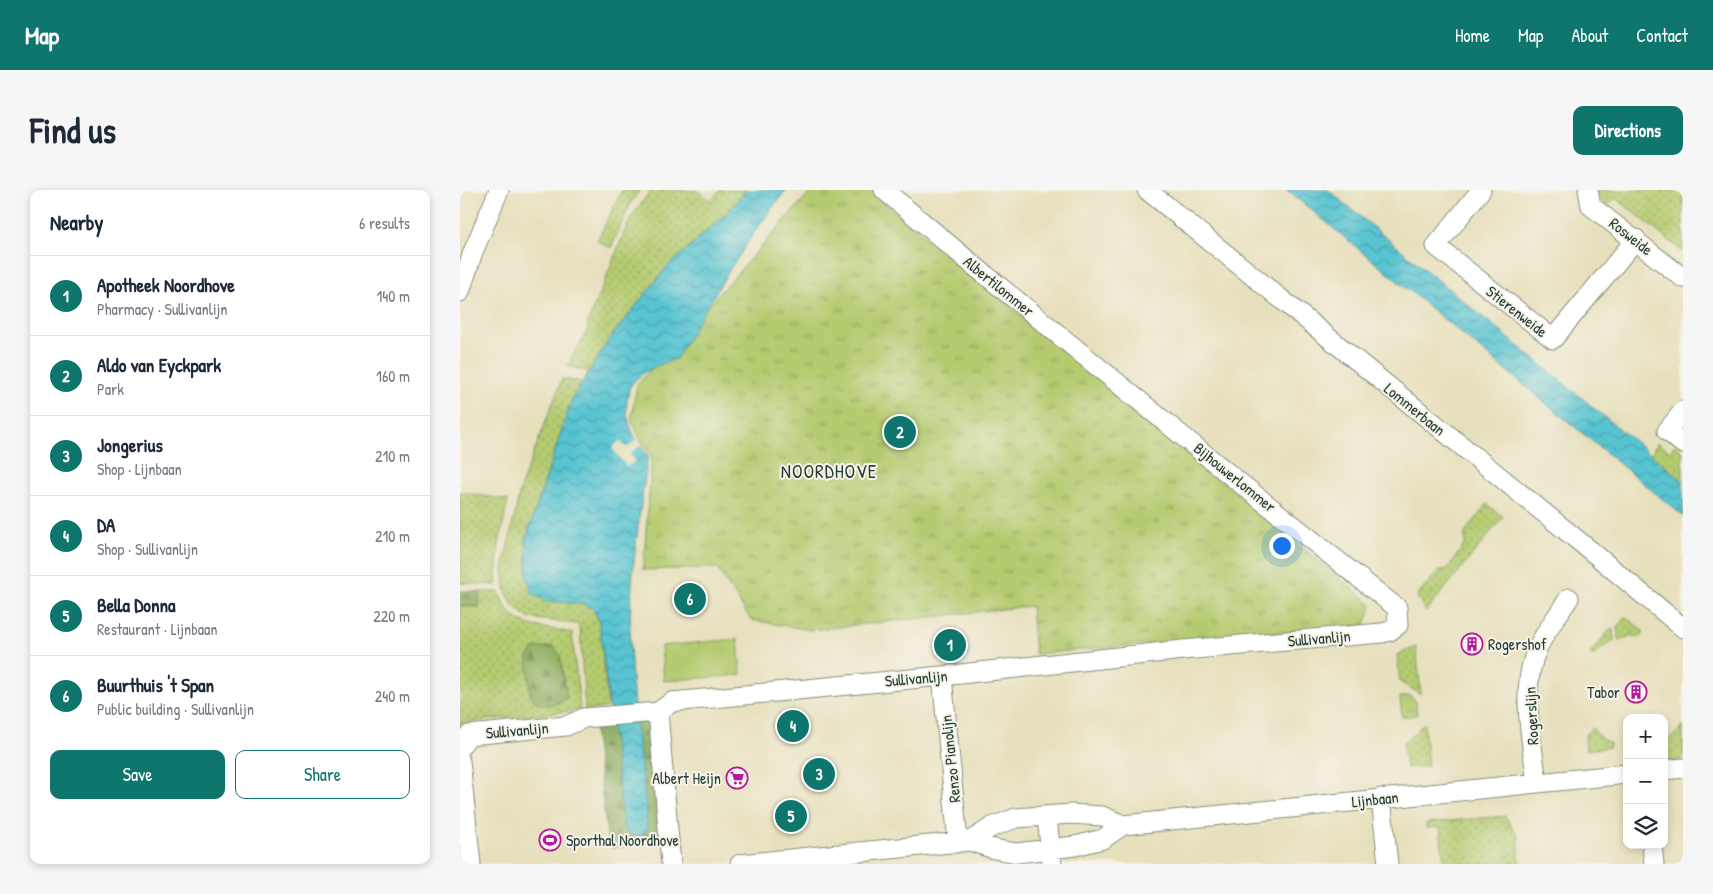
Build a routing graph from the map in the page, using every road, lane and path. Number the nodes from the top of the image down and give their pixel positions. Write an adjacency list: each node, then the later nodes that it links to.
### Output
1 (499, 190): 8 (street)
2 (884, 190): 9 (street, Albertilommer)
3 (1147, 190): 13 (street, Lommerbaan)
4 (1481, 190): 6 (street, Stierenweide)
5 (1588, 190): 6 (street, Rosweide)
6 (1636, 240): 7 (street, Rosweide)
7 (1683, 278)
8 (460, 292)
9 (1115, 380): 14 (street, Bijhouwerlommer)
10 (1683, 411): 11 (street)
11 (1683, 444)
12 (1569, 598): 22 (street, Rogerslijn)
13 (1683, 628)
14 (1382, 633): 15 (street, Sullivanlijn)
15 (942, 676): 16 (street, Sullivanlijn); 26 (street, Renzo Pianolijn)
16 (658, 712): 17 (street, Sullivanlijn); 31 (street)
17 (460, 747)
18 (460, 761): 30 (street)
19 (1683, 768): 20 (street)
20 (1668, 770)
21 (1623, 774): 22 (street, Lijnbaan)
22 (1536, 783): 23 (street, Lijnbaan)
23 (1381, 798): 25 (street, Lijnbaan); 33 (street)
24 (1047, 817): 25 (street, Lijnbaan); 26 (street, Lijnbaan); 28 (street)
25 (1123, 825): 28 (street, Lijnbaan)
26 (964, 842): 28 (street, Lijnbaan); 29 (street, Lijnbaan)
27 (1652, 849): 34 (street)
28 (1051, 856)
29 (762, 863): 32 (street, Lijnbaan)
30 (471, 864)
31 (671, 864)
32 (740, 864)
33 (1388, 864)
34 (1654, 864)

